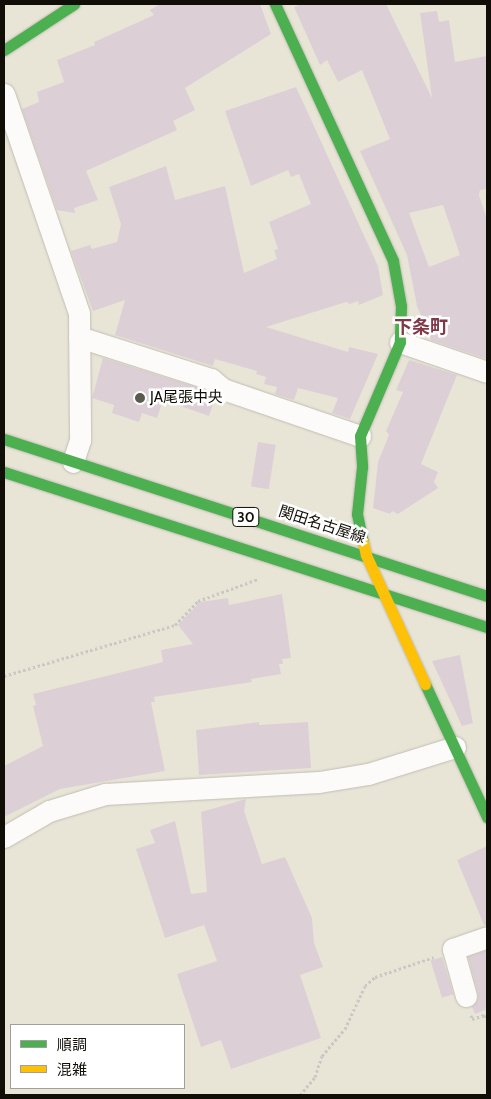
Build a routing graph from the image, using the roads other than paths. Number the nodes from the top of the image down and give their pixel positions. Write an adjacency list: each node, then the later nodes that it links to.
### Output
1 (74, 4): 3 (main road)
2 (275, 4): 6 (main road)
3 (4, 49)
4 (4, 94): 5 (street)
5 (79, 337): 8 (street); 10 (street)
6 (400, 342): 7 (street); 8 (main road)
7 (487, 372)
8 (360, 436): 12 (main road)
9 (4, 439): 10 (main road, 関田名古屋線 / 30)
10 (73, 462): 12 (main road, 関田名古屋線 / 30)
11 (4, 472): 13 (main road, 30)
12 (366, 555): 13 (main road); 14 (main road, 関田名古屋線 / 30)
13 (384, 593): 15 (main road, 30); 16 (main road)
14 (487, 596)
15 (487, 627)
16 (455, 747): 17 (main road); 18 (street)
17 (487, 817)
18 (4, 836)
19 (487, 937): 20 (street)
20 (466, 996)

